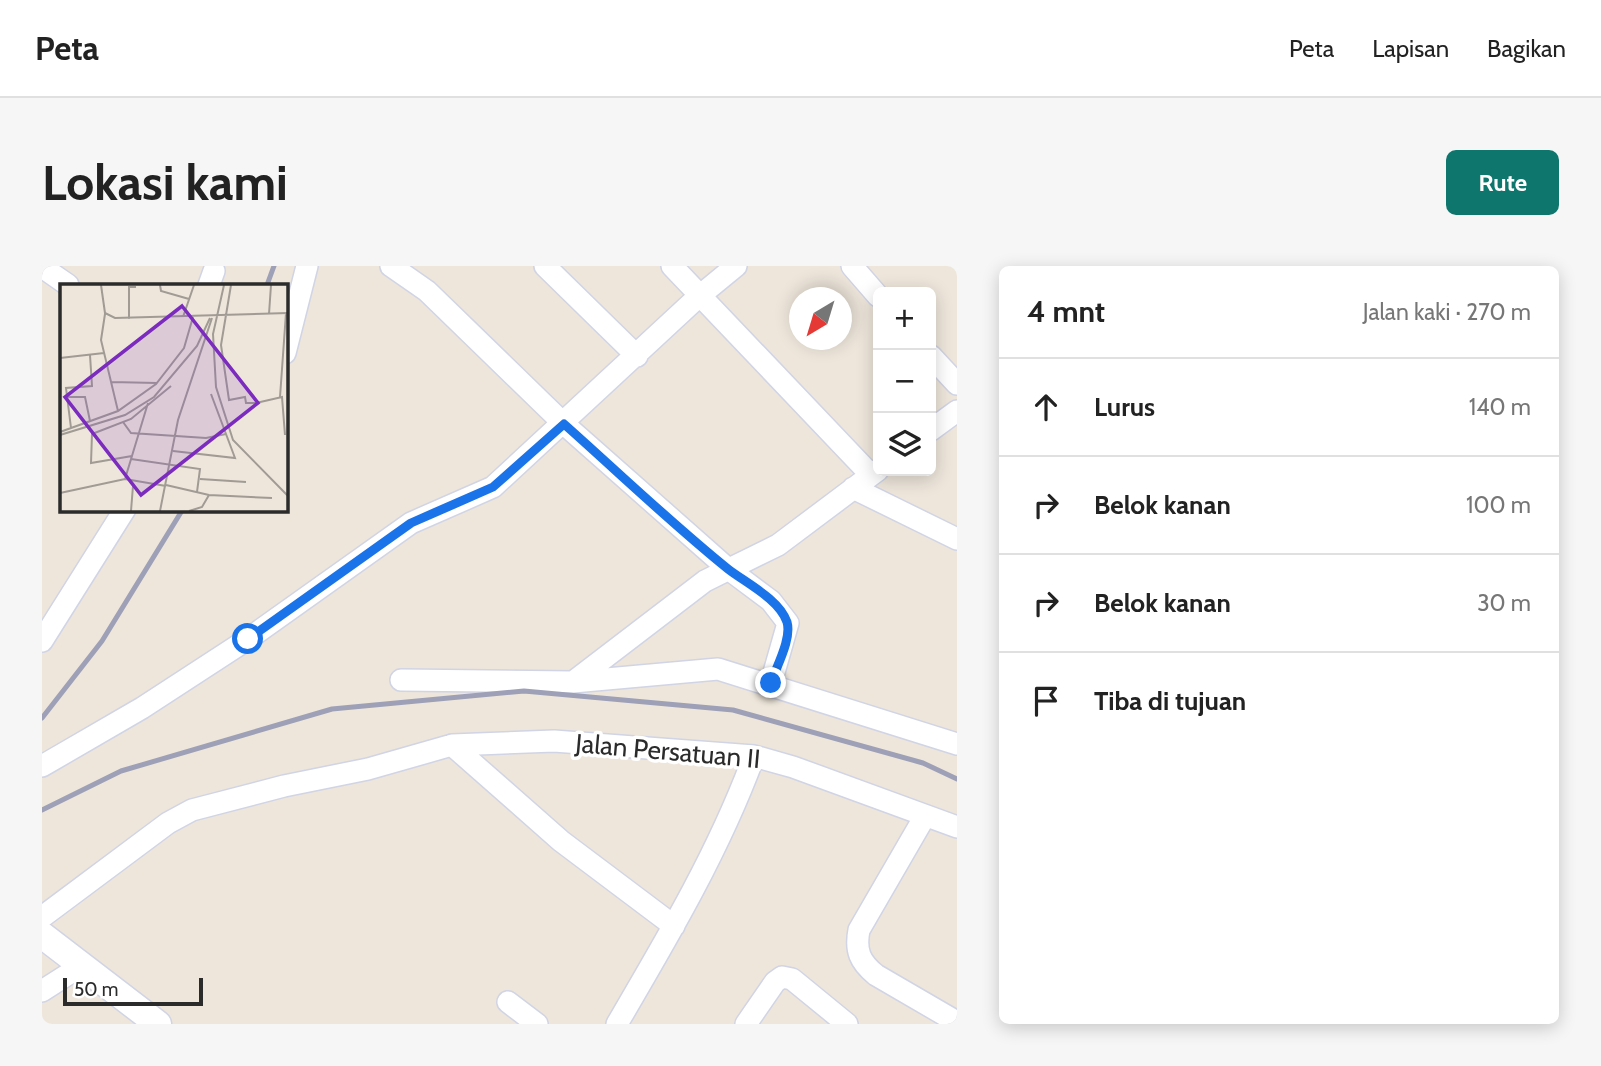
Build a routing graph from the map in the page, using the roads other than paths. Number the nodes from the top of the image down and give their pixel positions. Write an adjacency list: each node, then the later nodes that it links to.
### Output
1 (307, 266): 11 (street)
2 (391, 266): 16 (street)
3 (545, 266): 12 (street)
4 (672, 266): 10 (street)
5 (736, 266): 10 (street)
6 (852, 266): 9 (street)
7 (42, 267): 8 (street)
8 (67, 284)
9 (873, 290)
10 (701, 295): 12 (street); 18 (street)
11 (287, 344)
12 (637, 356): 16 (street)
13 (936, 361): 14 (street)
14 (957, 384)
15 (957, 411): 17 (street)
16 (564, 424): 23 (street); 31 (street)
17 (936, 426)
18 (873, 470)
19 (873, 473): 20 (street)
20 (853, 488): 22 (street); 23 (street)
21 (124, 511): 24 (street)
22 (957, 539)
23 (727, 568): 26 (street); 27 (street)
24 (42, 642)
25 (401, 680): 26 (street)
26 (573, 682): 27 (street)
27 (771, 683): 28 (street)
28 (957, 744)
29 (452, 745): 30 (street, Jalan Persatuan II); 34 (street, Jalan Persatuan II); 35 (street)
30 (754, 756): 32 (street, Jalan Persatuan II); 35 (street)
31 (42, 766)
32 (925, 816): 33 (street, Jalan Persatuan II); 40 (street)
33 (957, 827)
34 (42, 916)
35 (674, 926): 43 (street)
36 (42, 935): 37 (street)
37 (81, 966): 38 (street); 41 (street)
38 (42, 990)
39 (508, 1002): 42 (street)
40 (951, 1016)
41 (158, 1024)
42 (537, 1024)
43 (617, 1024)
44 (746, 1024): 45 (street)
45 (847, 1024)

